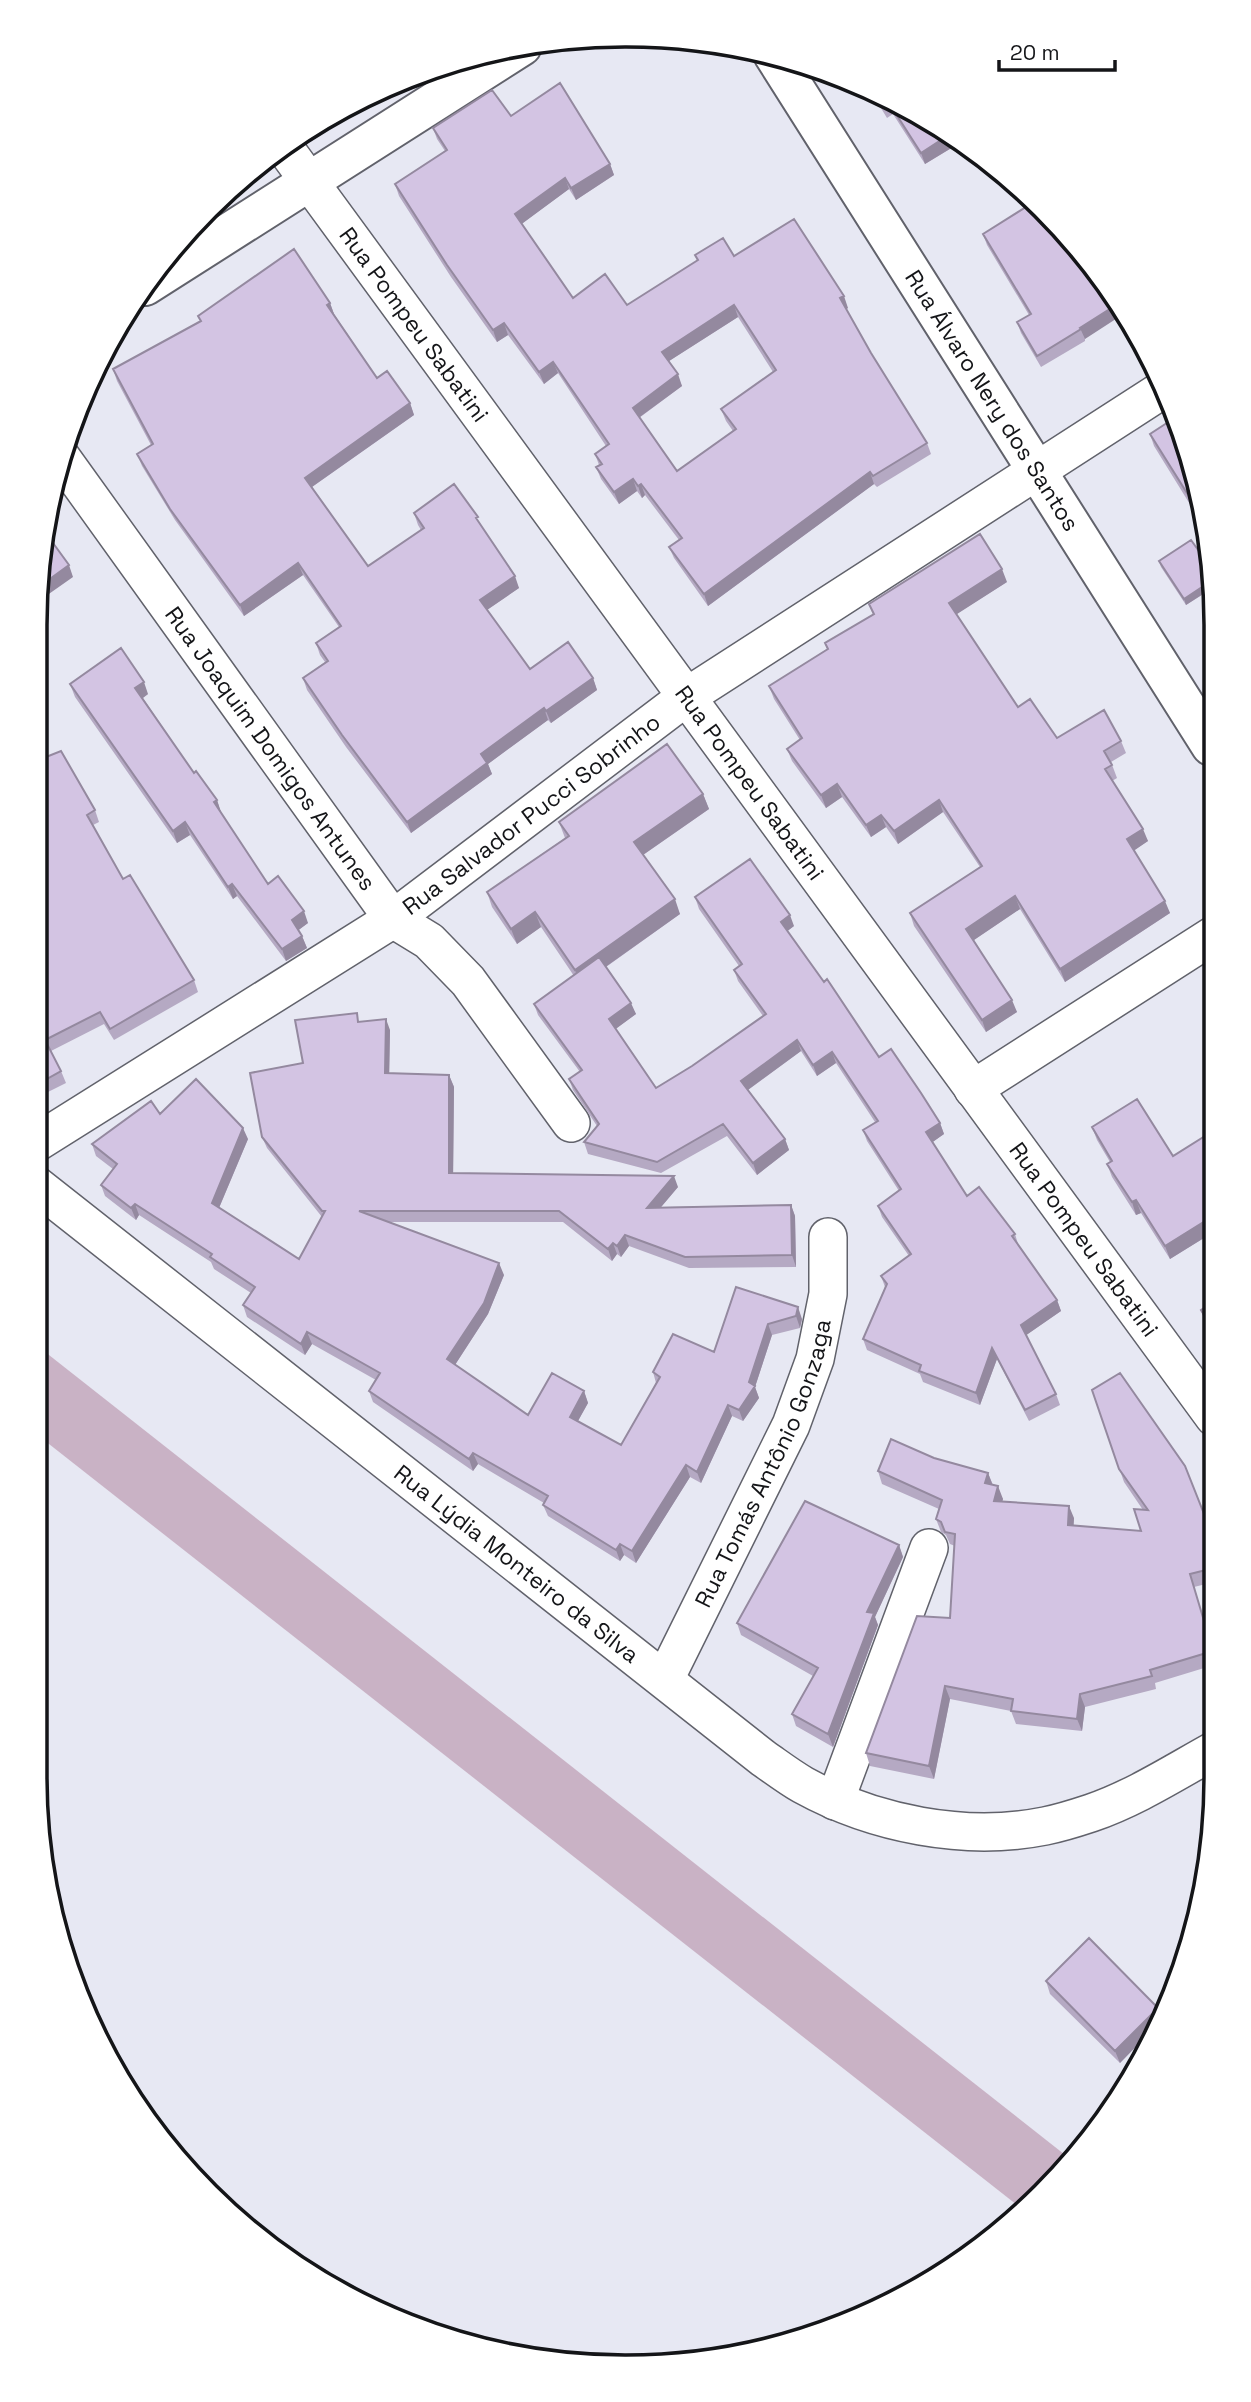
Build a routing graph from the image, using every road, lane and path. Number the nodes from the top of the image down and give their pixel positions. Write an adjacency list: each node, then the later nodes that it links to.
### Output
1 (497, 62): 4 (main road)
2 (783, 69): 8 (main road, Rua Álvaro Nery dos Santos)
3 (290, 155): 4 (street, Rua Pompeu Sabatini)
4 (308, 182): 5 (main road); 9 (street, Rua Pompeu Sabatini)
5 (169, 271)
6 (1155, 394): 8 (street, Rua Salvador Pucci Sobrinho)
7 (69, 469): 11 (street, Rua Joaquim Domigos Antunes)
8 (1037, 470): 9 (street, Rua Salvador Pucci Sobrinho); 10 (main road, Rua Álvaro Nery dos Santos)
9 (686, 696): 11 (street, Rua Salvador Pucci Sobrinho); 13 (street, Rua Pompeu Sabatini)
10 (1204, 733)
11 (393, 919): 14 (street, Rua Joaquim Domigos Antunes); 15 (street, Rua Salvador Pucci Sobrinho)
12 (1204, 941): 13 (street)
13 (972, 1089): 18 (street, Rua Pompeu Sabatini)
14 (571, 1123)
15 (47, 1136)
16 (47, 1194): 20 (street, Rua Lýdia Monteiro da Silva)
17 (828, 1237): 20 (street, Rua Tomás Antônio Gonzaga)
18 (1204, 1403)
19 (929, 1548): 22 (street)
20 (665, 1679): 22 (street, Rua Lýdia Monteiro da Silva)
21 (1204, 1756): 22 (street, Rua Lýdia Monteiro da Silva)
22 (835, 1801)

